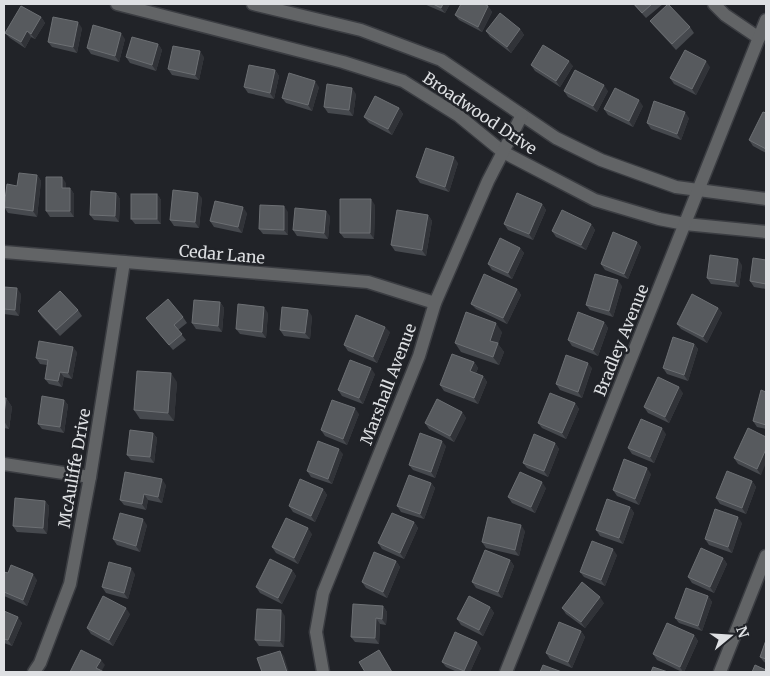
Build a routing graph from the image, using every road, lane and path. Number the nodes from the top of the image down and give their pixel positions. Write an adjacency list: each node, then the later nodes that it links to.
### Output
1 (117, 4): 7 (street, Broadwood Drive)
2 (253, 4): 6 (street, Broadwood Drive)
3 (714, 4): 5 (street)
4 (766, 20): 5 (street, Bradley Avenue)
5 (759, 38): 8 (street, Bradley Avenue)
6 (522, 115): 7 (street, Marshall Avenue); 8 (street, Broadwood Drive)
7 (503, 152): 10 (street, Broadwood Drive); 14 (street, Marshall Avenue)
8 (698, 190): 9 (street, Broadwood Drive); 10 (street, Bradley Avenue)
9 (766, 199)
10 (685, 224): 11 (street, Broadwood Drive); 20 (street, Bradley Avenue)
11 (766, 232)
12 (4, 252): 13 (street, Cedar Lane)
13 (124, 262): 14 (street, Cedar Lane); 16 (street, McAuliffe Drive)
14 (435, 304): 19 (street, Marshall Avenue)
15 (4, 464): 16 (street)
16 (90, 478): 18 (street, McAuliffe Drive)
17 (766, 556): 21 (street)
18 (34, 672)
19 (323, 672)
20 (506, 672)
21 (720, 672)

